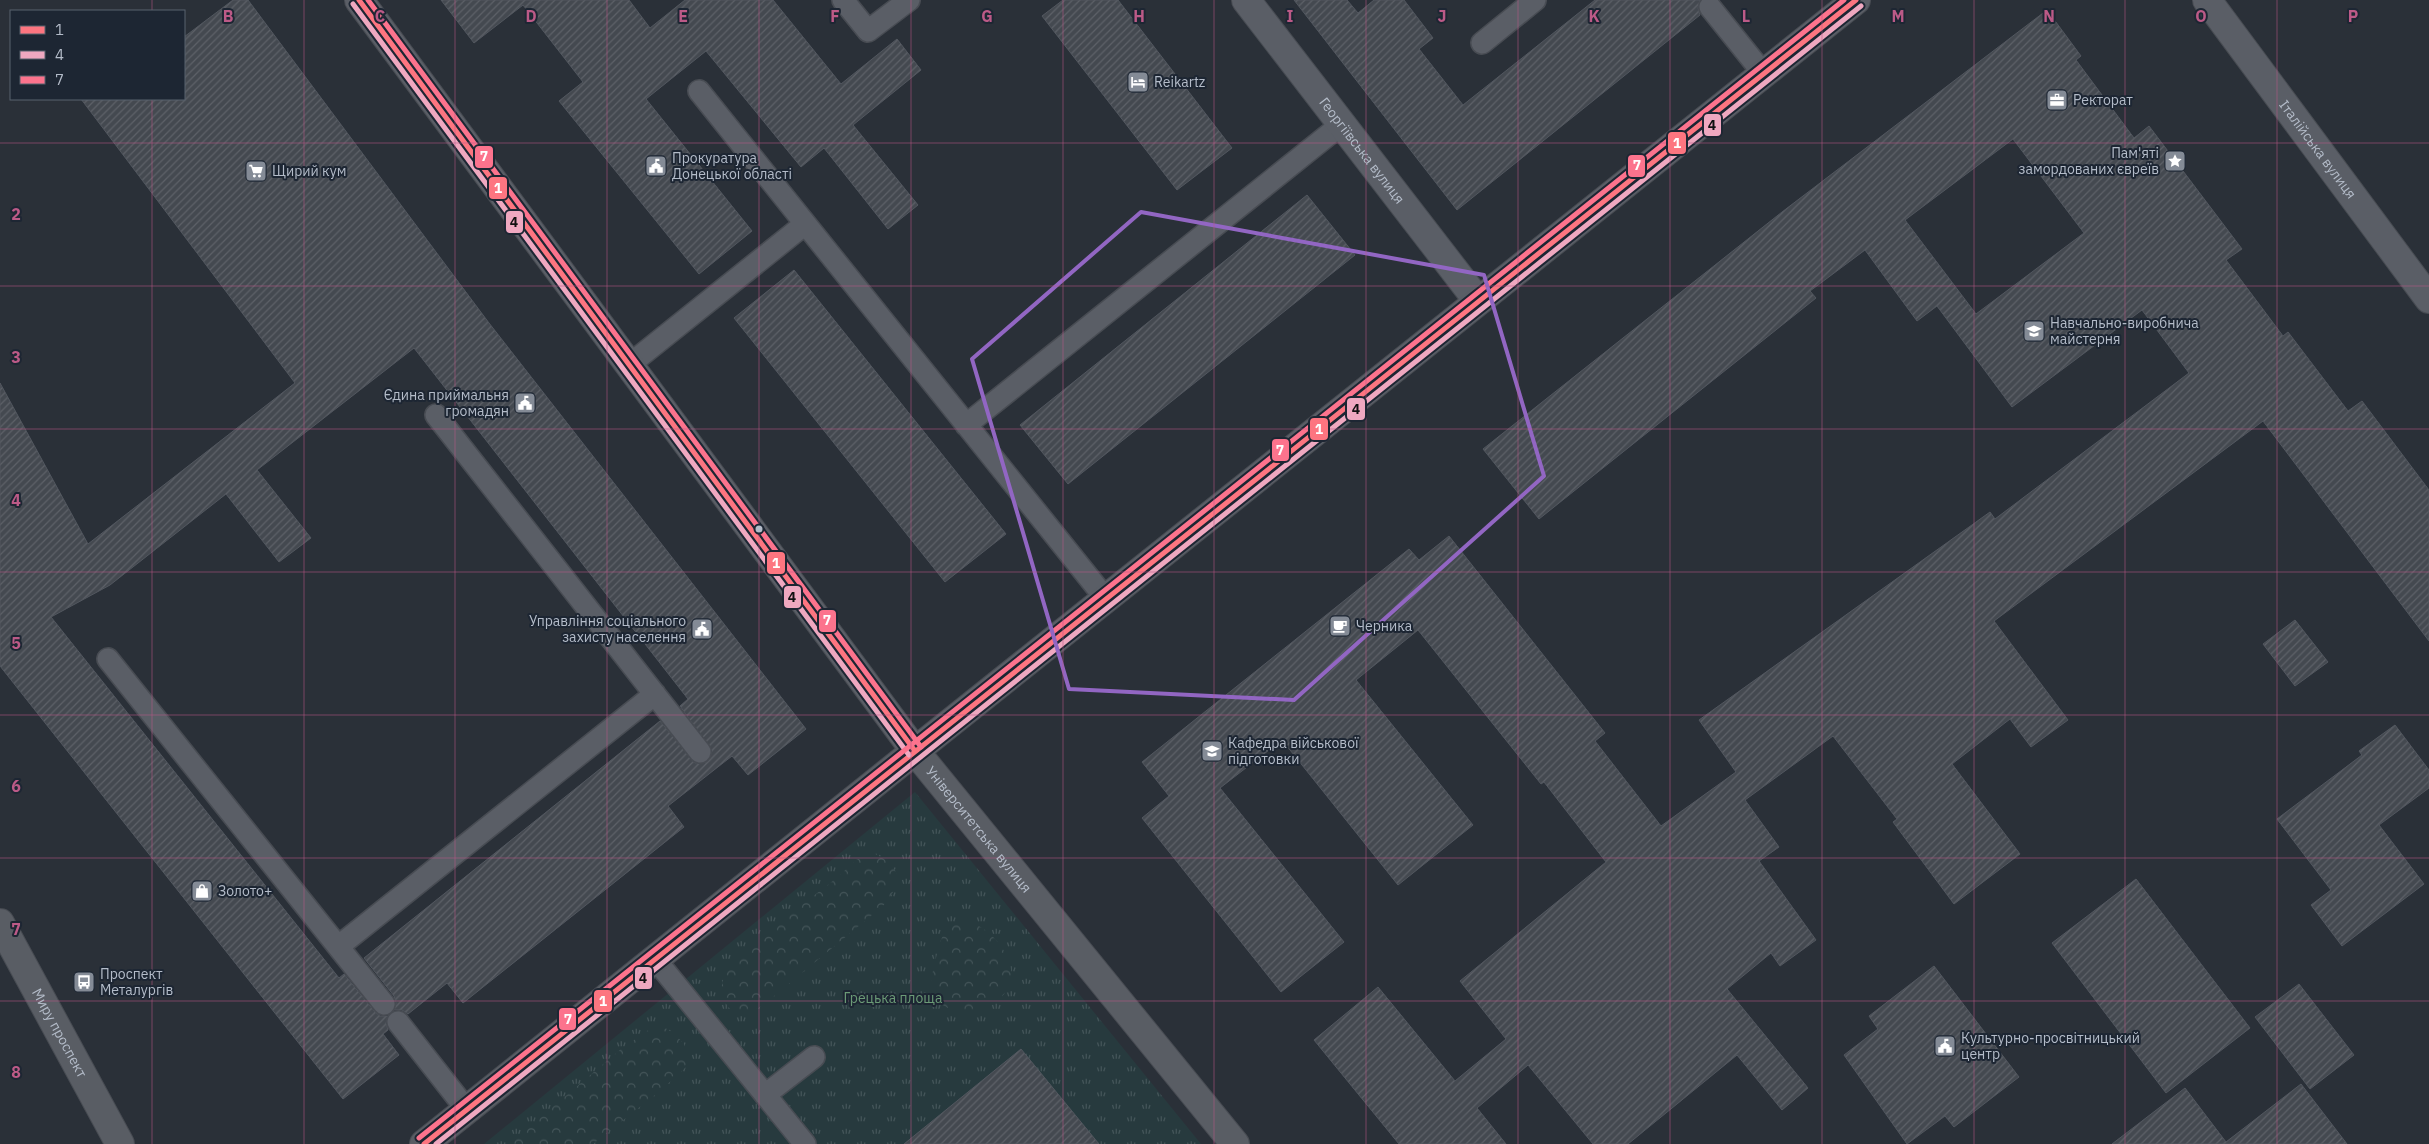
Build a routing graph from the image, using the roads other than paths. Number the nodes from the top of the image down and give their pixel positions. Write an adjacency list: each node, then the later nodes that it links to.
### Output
1 (359, 0): 16 (street, Університетська вулиця)
2 (843, 0): 3 (lane)
3 (909, 0)
4 (1246, 0): 12 (street, Георгіївська вулиця)
5 (1535, 0): 9 (lane)
6 (1856, 0): 10 (street)
7 (2207, 0): 14 (street, Італійська вулиця)
8 (1710, 7): 10 (lane)
9 (1482, 42)
10 (1763, 73): 15 (street)
11 (699, 92): 13 (lane)
12 (1342, 124): 15 (street, Георгіївська вулиця); 18 (lane)
13 (805, 224): 16 (lane); 18 (lane)
14 (2429, 299)
15 (1478, 301): 19 (street)
16 (630, 366): 22 (street, Університетська вулиця)
17 (436, 415): 21 (lane)
18 (966, 425): 19 (lane)
19 (1106, 599): 22 (street)
20 (108, 659): 25 (lane)
21 (654, 694): 23 (lane); 25 (lane)
22 (915, 751): 26 (main road); 35 (main road, Університетська вулиця)
23 (700, 752)
24 (0, 922): 32 (main road, Миру проспект)
25 (339, 946): 27 (lane)
26 (655, 959): 30 (lane); 31 (main road)
27 (384, 1004)
28 (398, 1022): 31 (lane)
29 (814, 1057): 30 (lane)
30 (764, 1094): 34 (lane)
31 (467, 1110): 33 (main road)
32 (120, 1144)
33 (424, 1144)
34 (805, 1144)
35 (1235, 1144)

